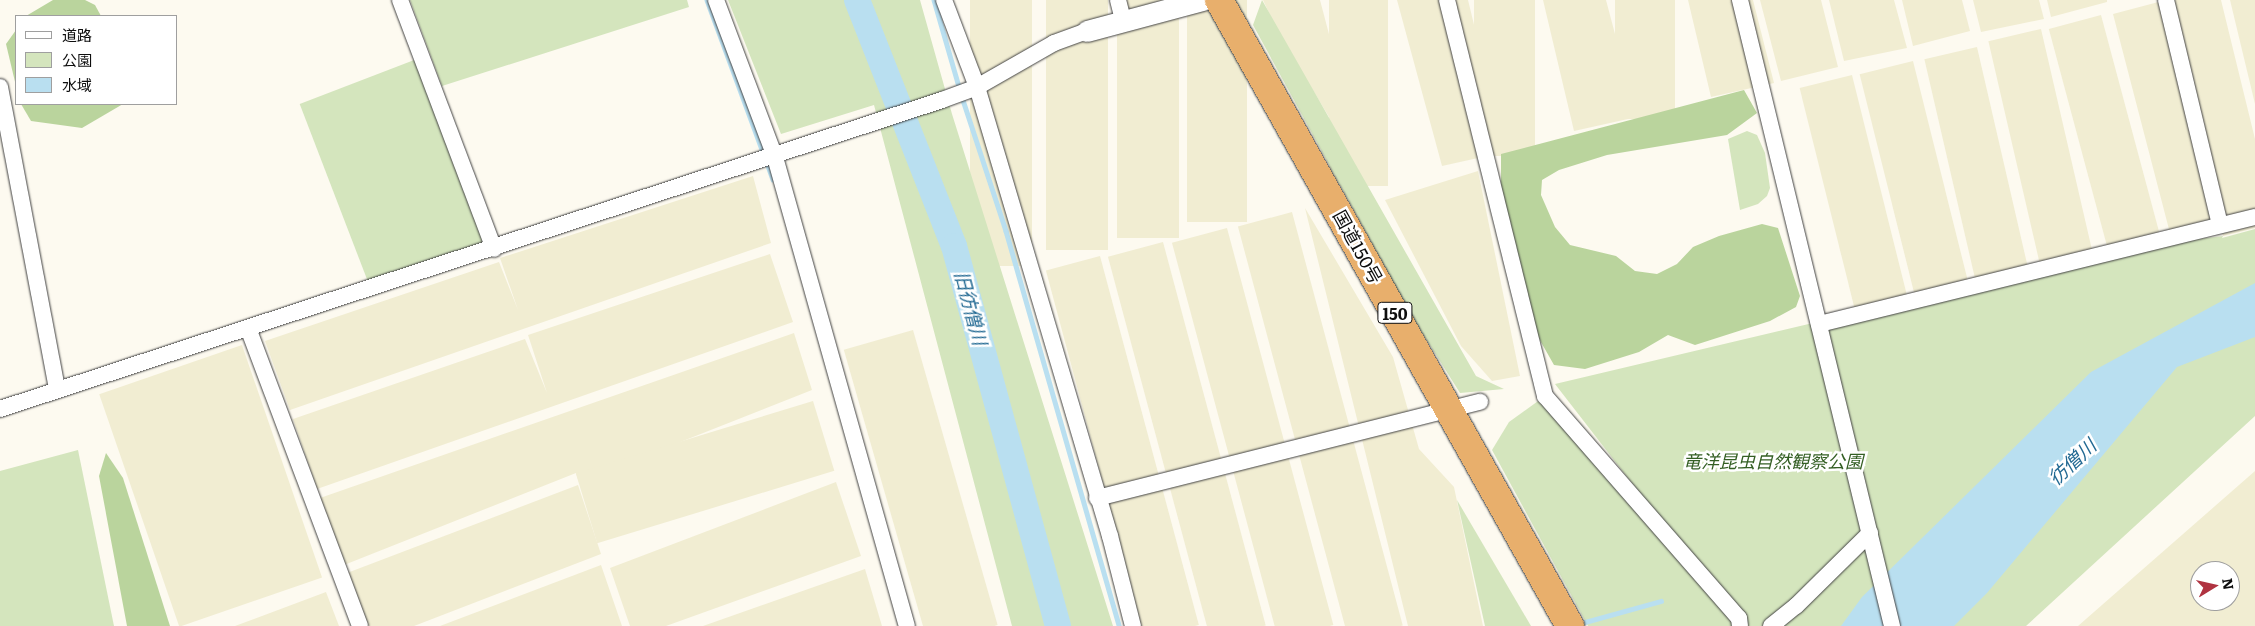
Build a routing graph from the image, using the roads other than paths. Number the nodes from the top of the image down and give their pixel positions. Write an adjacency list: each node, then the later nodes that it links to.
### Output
1 (400, 0): 16 (street)
2 (716, 0): 13 (street)
3 (944, 0): 12 (street)
4 (1203, 0): 9 (street)
5 (1219, 0): 21 (highway, 国道150号 / 150)
6 (1447, 0): 29 (street)
7 (1740, 0): 17 (street)
8 (2166, 0): 15 (street)
9 (1120, 10): 10 (street)
10 (1087, 30): 12 (street)
11 (0, 87): 19 (street)
12 (977, 87): 13 (street); 23 (street)
13 (775, 157): 16 (street); 26 (street)
14 (2255, 217): 15 (street)
15 (2220, 225): 17 (street)
16 (494, 249): 18 (street)
17 (1818, 324): 24 (street)
18 (248, 328): 19 (street); 25 (street)
19 (57, 390): 22 (street)
20 (1480, 402): 21 (street)
21 (1448, 408): 23 (street); 28 (highway, 国道150号 / 150)
22 (0, 409)
23 (1097, 498): 27 (street)
24 (1870, 533): 30 (street); 31 (street)
25 (360, 626)
26 (907, 626)
27 (1133, 626)
28 (1570, 626)
29 (1740, 626)
30 (1772, 626)
31 (1892, 626)

